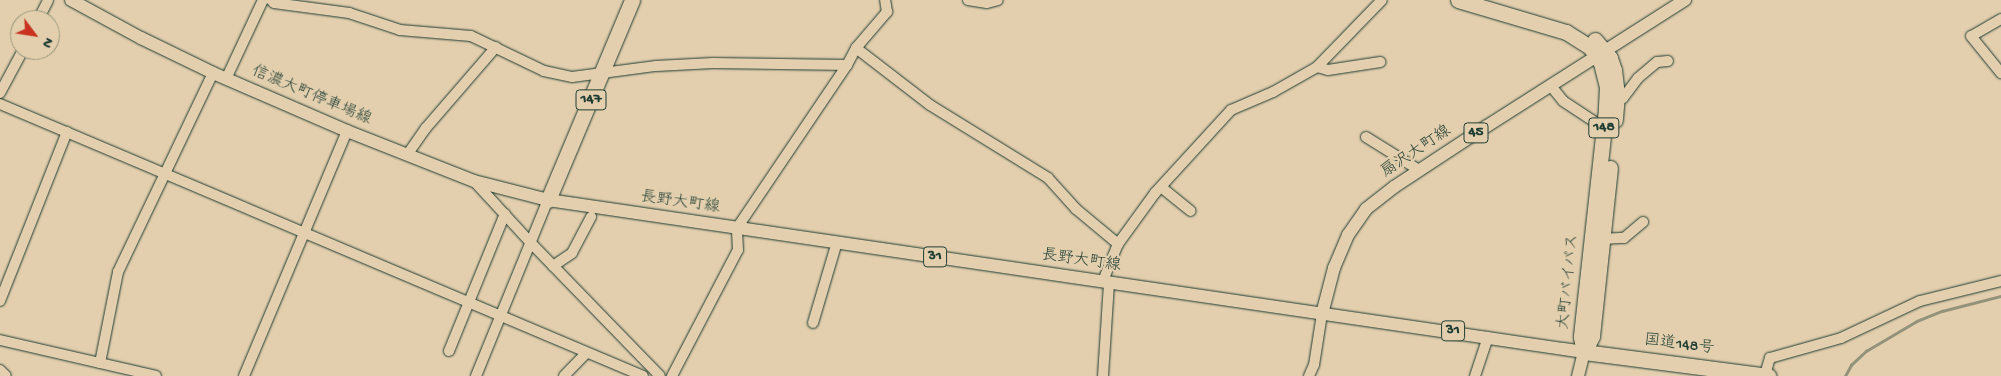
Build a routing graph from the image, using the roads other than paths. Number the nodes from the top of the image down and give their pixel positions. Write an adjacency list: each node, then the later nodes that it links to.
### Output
1 (72, 0): 21 (main road, 信濃大町停車場線)
2 (263, 0): 24 (street)
3 (271, 0): 13 (street)
4 (632, 0): 22 (highway, 147)
5 (884, 0): 14 (street)
6 (968, 0): 7 (street)
7 (998, 0)
8 (1382, 0): 20 (street)
9 (1458, 0): 15 (highway, 大町バイパス / 148)
10 (1492, 0): 15 (highway, 大町バイパス / 148)
11 (1685, 0): 15 (main road, 扇沢大町線 / 45)
12 (2001, 19): 23 (street)
13 (496, 47): 22 (street); 33 (street)
14 (856, 48): 19 (street); 48 (street)
15 (1601, 54): 25 (main road, 扇沢大町線 / 45); 27 (highway, 大町バイパス / 148); 29 (highway, 大町バイパス / 148)
16 (17, 60): 26 (street)
17 (1668, 61): 27 (street)
18 (1380, 62): 20 (street)
19 (848, 65): 22 (street); 43 (street)
20 (1317, 66): 37 (street)
21 (213, 72): 24 (main road, 信濃大町停車場線); 35 (street)
22 (603, 72): 38 (highway, 147)
23 (2001, 73)
24 (226, 79): 30 (main road, 信濃大町停車場線)
25 (1551, 86): 29 (street); 34 (main road, 扇沢大町線 / 45)
26 (0, 93)
27 (1616, 102): 45 (highway, 大町バイパス / 148)
28 (0, 104): 31 (street)
29 (1604, 128): 60 (highway, 大町バイパス / 148)
30 (347, 131): 33 (main road, 信濃大町停車場線); 44 (street)
31 (67, 132): 35 (street); 52 (street)
32 (1366, 136): 34 (street)
33 (406, 155): 36 (main road, 信濃大町停車場線)
34 (1420, 170): 54 (main road, 扇沢大町線 / 45)
35 (163, 175): 44 (street); 62 (street)
36 (474, 181): 38 (main road, 信濃大町停車場線); 40 (street)
37 (1162, 187): 39 (street); 48 (street)
38 (548, 200): 43 (main road, 長野大町線 / 31); 47 (street)
39 (1191, 211)
40 (505, 214): 47 (street); 53 (street)
41 (591, 217): 49 (street)
42 (1643, 222): 45 (street)
43 (737, 228): 46 (main road, 長野大町線 / 31); 72 (street)
44 (304, 234): 53 (street); 67 (street)
45 (1602, 240): 60 (highway, 大町バイパス / 148)
46 (837, 242): 51 (main road, 長野大町線 / 31); 56 (street)
47 (531, 243): 49 (street); 55 (street)
48 (1118, 244): 51 (street)
49 (553, 266): 71 (street)
50 (2001, 281): 77 (street)
51 (1106, 282): 54 (main road, 長野大町線 / 31); 73 (street)
52 (0, 301)
53 (468, 302): 55 (street); 59 (street)
54 (1322, 314): 57 (main road, 長野大町線 / 31); 74 (street)
55 (500, 317): 61 (street); 68 (street)
56 (813, 323)
57 (1488, 337): 60 (main road, 長野大町線 / 31); 75 (street)
58 (0, 340): 62 (street)
59 (448, 351)
60 (1584, 352): 76 (main road); 77 (highway, 国道148号)
61 (586, 353): 64 (street); 69 (street)
62 (100, 363): 66 (street)
63 (0, 370): 65 (street)
64 (623, 372): 70 (street)
65 (6, 376)
66 (156, 376)
67 (244, 376)
68 (476, 376)
69 (564, 376)
70 (643, 376)
71 (660, 376)
72 (672, 376)
73 (1103, 376)
74 (1309, 376)
75 (1475, 376)
76 (1578, 376)
77 (1767, 376)

